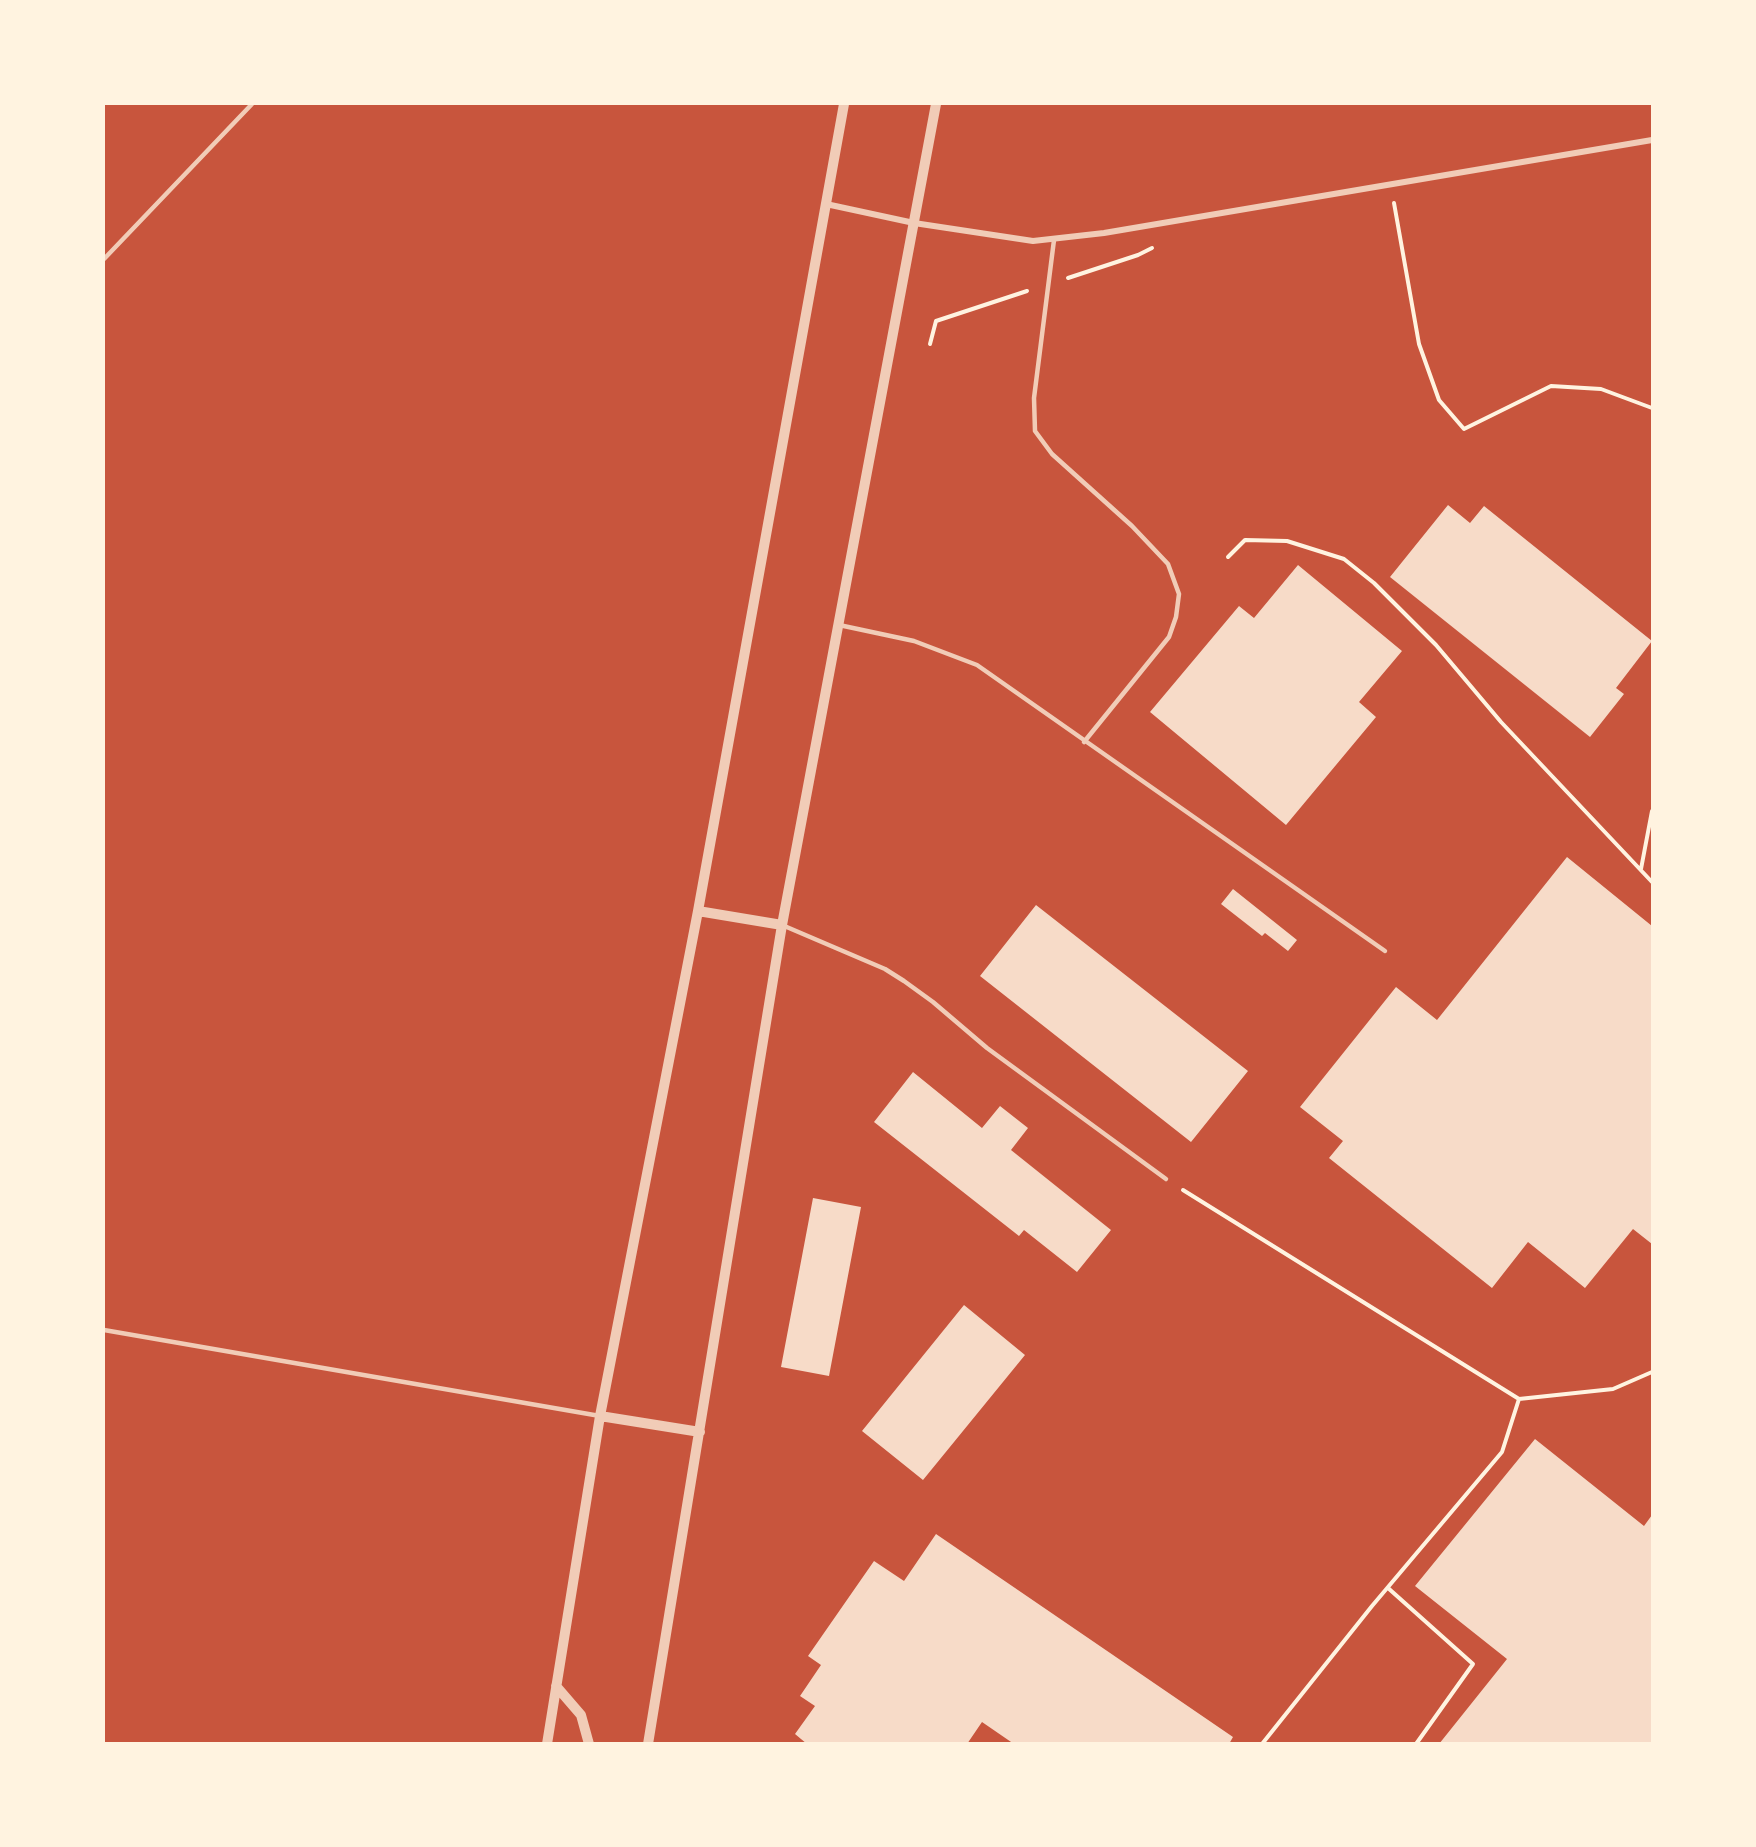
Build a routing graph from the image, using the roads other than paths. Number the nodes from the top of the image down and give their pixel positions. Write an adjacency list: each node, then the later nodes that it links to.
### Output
1 (252, 104): 8 (lane)
2 (844, 104): 5 (street)
3 (936, 104): 6 (street)
4 (1653, 140): 7 (street)
5 (826, 204): 6 (street); 11 (street)
6 (914, 223): 7 (street); 9 (street)
7 (1053, 240): 10 (lane)
8 (104, 259)
9 (839, 625): 10 (lane); 12 (street)
10 (1084, 742): 13 (lane)
11 (698, 911): 12 (street); 16 (street)
12 (782, 925): 14 (lane); 17 (street)
13 (1385, 951)
14 (1166, 1179)
15 (104, 1330): 16 (lane)
16 (600, 1416): 17 (street); 18 (street)
17 (700, 1432): 21 (street)
18 (556, 1686): 19 (street); 20 (street)
19 (547, 1743)
20 (589, 1743)
21 (648, 1743)

